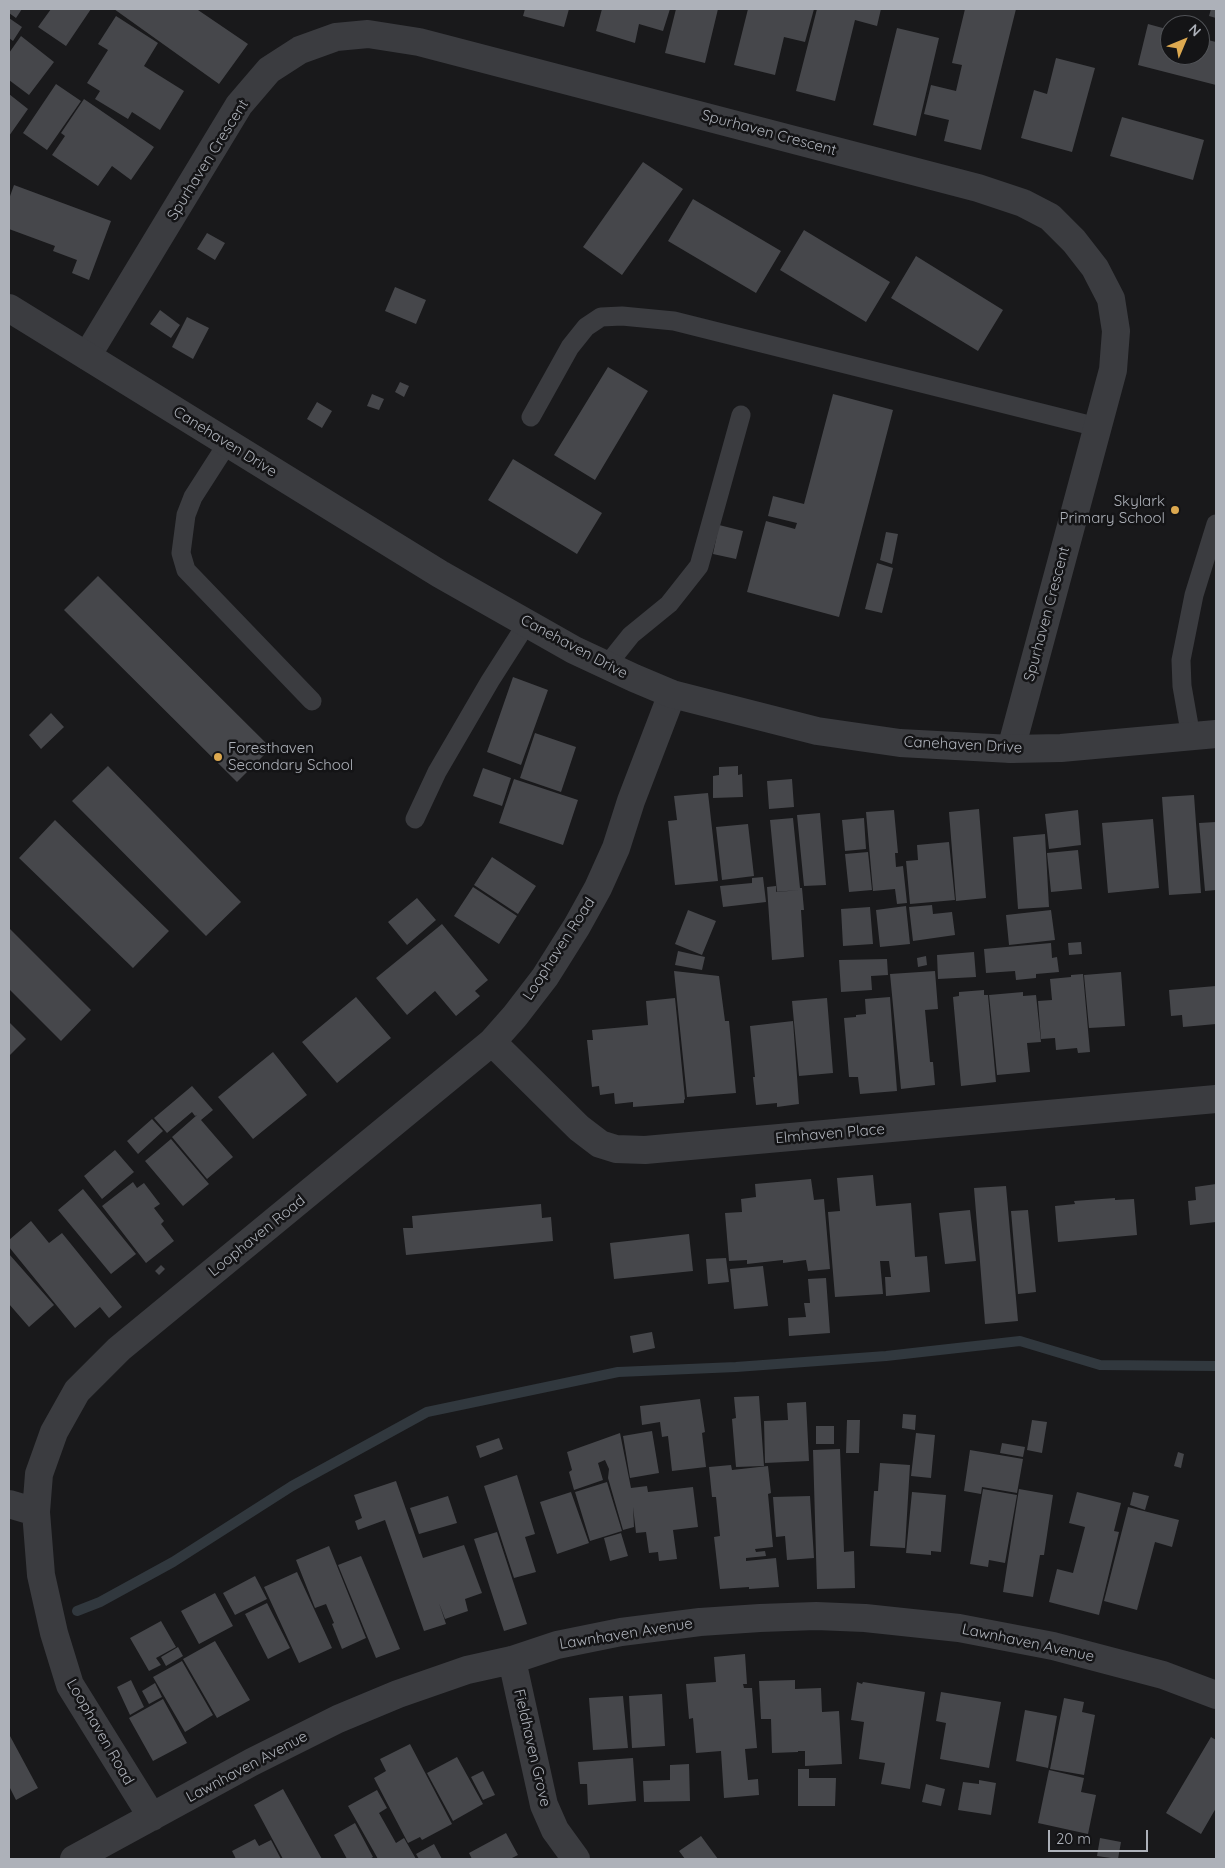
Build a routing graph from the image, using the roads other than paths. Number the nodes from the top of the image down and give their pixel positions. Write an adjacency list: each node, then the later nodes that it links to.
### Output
1 (9, 308): 2 (street, Canehaven Drive)
2 (88, 356): 5 (street, Spurhaven Crescent); 6 (street, Canehaven Drive)
3 (741, 414): 9 (lane)
4 (531, 417): 5 (lane)
5 (1097, 427): 13 (street, Spurhaven Crescent)
6 (227, 444): 8 (street, Canehaven Drive); 11 (lane)
7 (1216, 524): 12 (lane)
8 (527, 623): 9 (street, Canehaven Drive); 14 (lane)
9 (607, 665): 10 (street, Canehaven Drive)
10 (672, 694): 13 (street, Canehaven Drive); 15 (street, Loophaven Road)
11 (312, 701)
12 (1203, 736): 13 (street, Canehaven Drive)
13 (1011, 749)
14 (415, 819)
15 (492, 1042): 16 (street, Elmhaven Place); 18 (street, Loophaven Road)
16 (1212, 1099)
17 (9, 1504): 18 (street)
18 (36, 1512): 21 (street, Loophaven Road)
19 (512, 1660): 20 (street, Lawnhaven Avenue); 21 (street, Lawnhaven Avenue); 23 (street, Fieldhaven Grove)
20 (1216, 1694)
21 (152, 1817): 22 (street, Lawnhaven Avenue)
22 (74, 1859)
23 (576, 1859)

